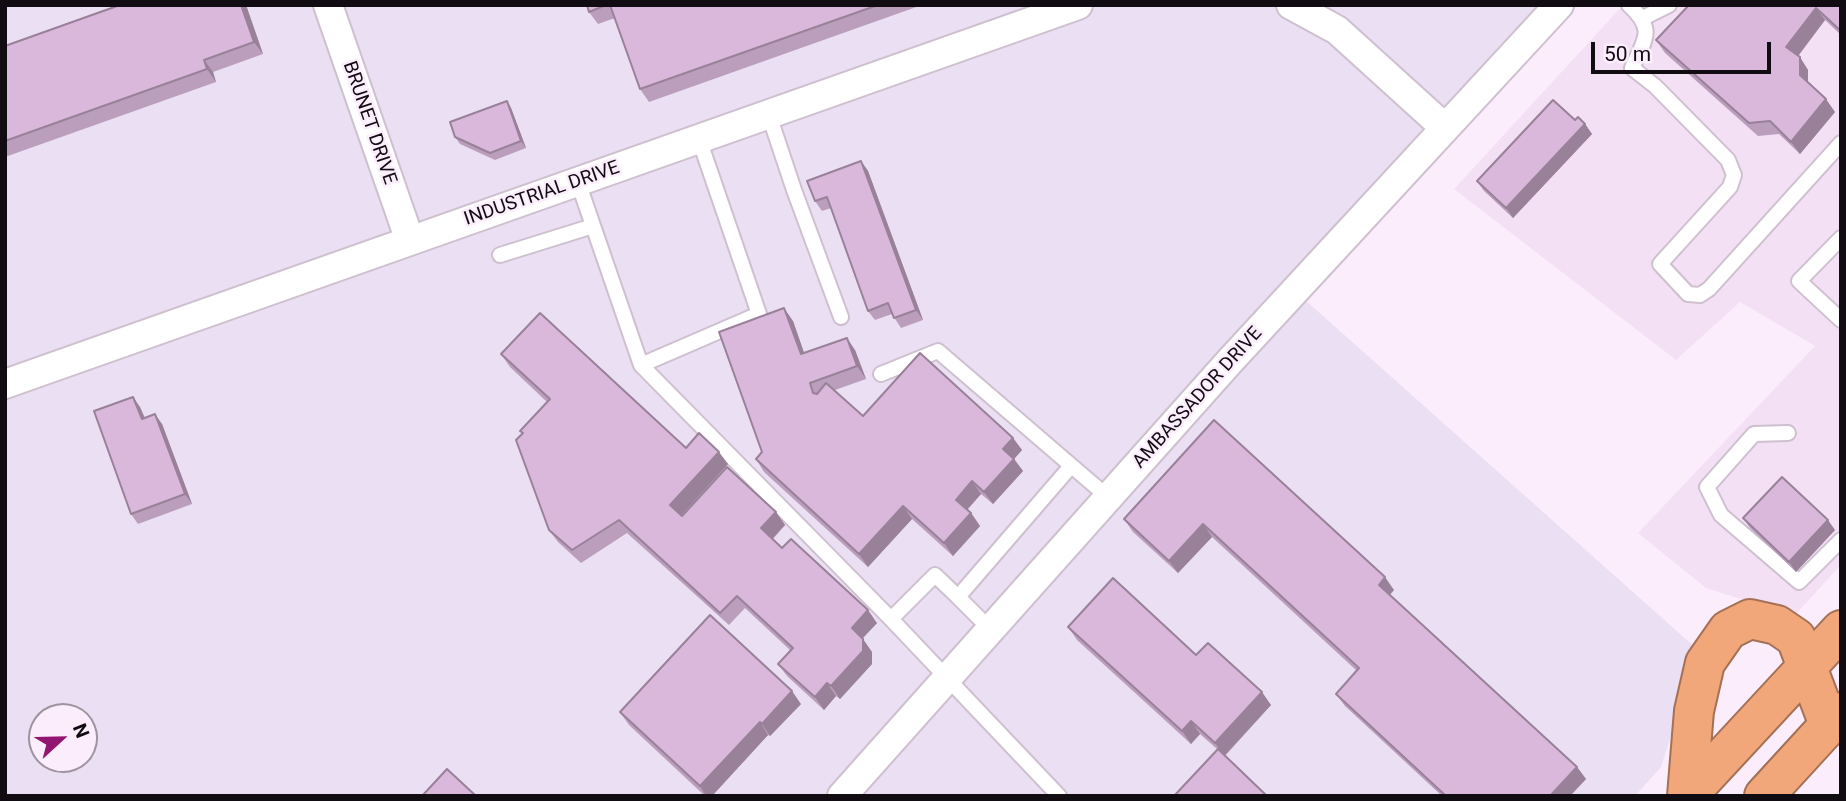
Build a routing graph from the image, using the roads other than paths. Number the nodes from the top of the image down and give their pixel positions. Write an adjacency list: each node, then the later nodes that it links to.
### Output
1 (328, 5): 15 (street, BRUNET DRIVE)
2 (1078, 5): 8 (street, INDUSTRIAL DRIVE)
3 (1292, 5): 9 (street)
4 (1559, 5): 9 (street, AMBASSADOR DRIVE)
5 (1629, 5): 7 (lane)
6 (1670, 5): 7 (lane)
7 (1643, 18): 11 (lane)
8 (769, 114): 10 (street, INDUSTRIAL DRIVE); 17 (lane)
9 (1445, 128): 24 (street, AMBASSADOR DRIVE)
10 (699, 139): 12 (street, INDUSTRIAL DRIVE); 19 (lane)
11 (1841, 143)
12 (578, 182): 13 (lane); 15 (street, INDUSTRIAL DRIVE)
13 (593, 226): 16 (lane); 19 (lane)
14 (1841, 238): 18 (lane)
15 (410, 241): 21 (street, INDUSTRIAL DRIVE)
16 (500, 255)
17 (841, 317)
18 (1841, 320)
19 (641, 365): 27 (lane)
20 (881, 374): 23 (lane)
21 (5, 384)
22 (1788, 433): 25 (lane)
23 (1071, 466): 24 (lane); 26 (lane)
24 (1109, 498): 28 (street, AMBASSADOR DRIVE)
25 (1841, 540)
26 (958, 597): 27 (lane); 28 (lane)
27 (891, 619): 31 (lane)
28 (991, 630): 31 (street, AMBASSADOR DRIVE)
29 (1841, 630): 30 (highway)
30 (1807, 666): 32 (highway); 35 (highway); 35 (highway)
31 (948, 679): 33 (street, AMBASSADOR DRIVE); 34 (lane)
32 (1835, 719): 36 (highway)
33 (842, 796)
34 (1059, 796)
35 (1687, 796)
36 (1764, 796)

